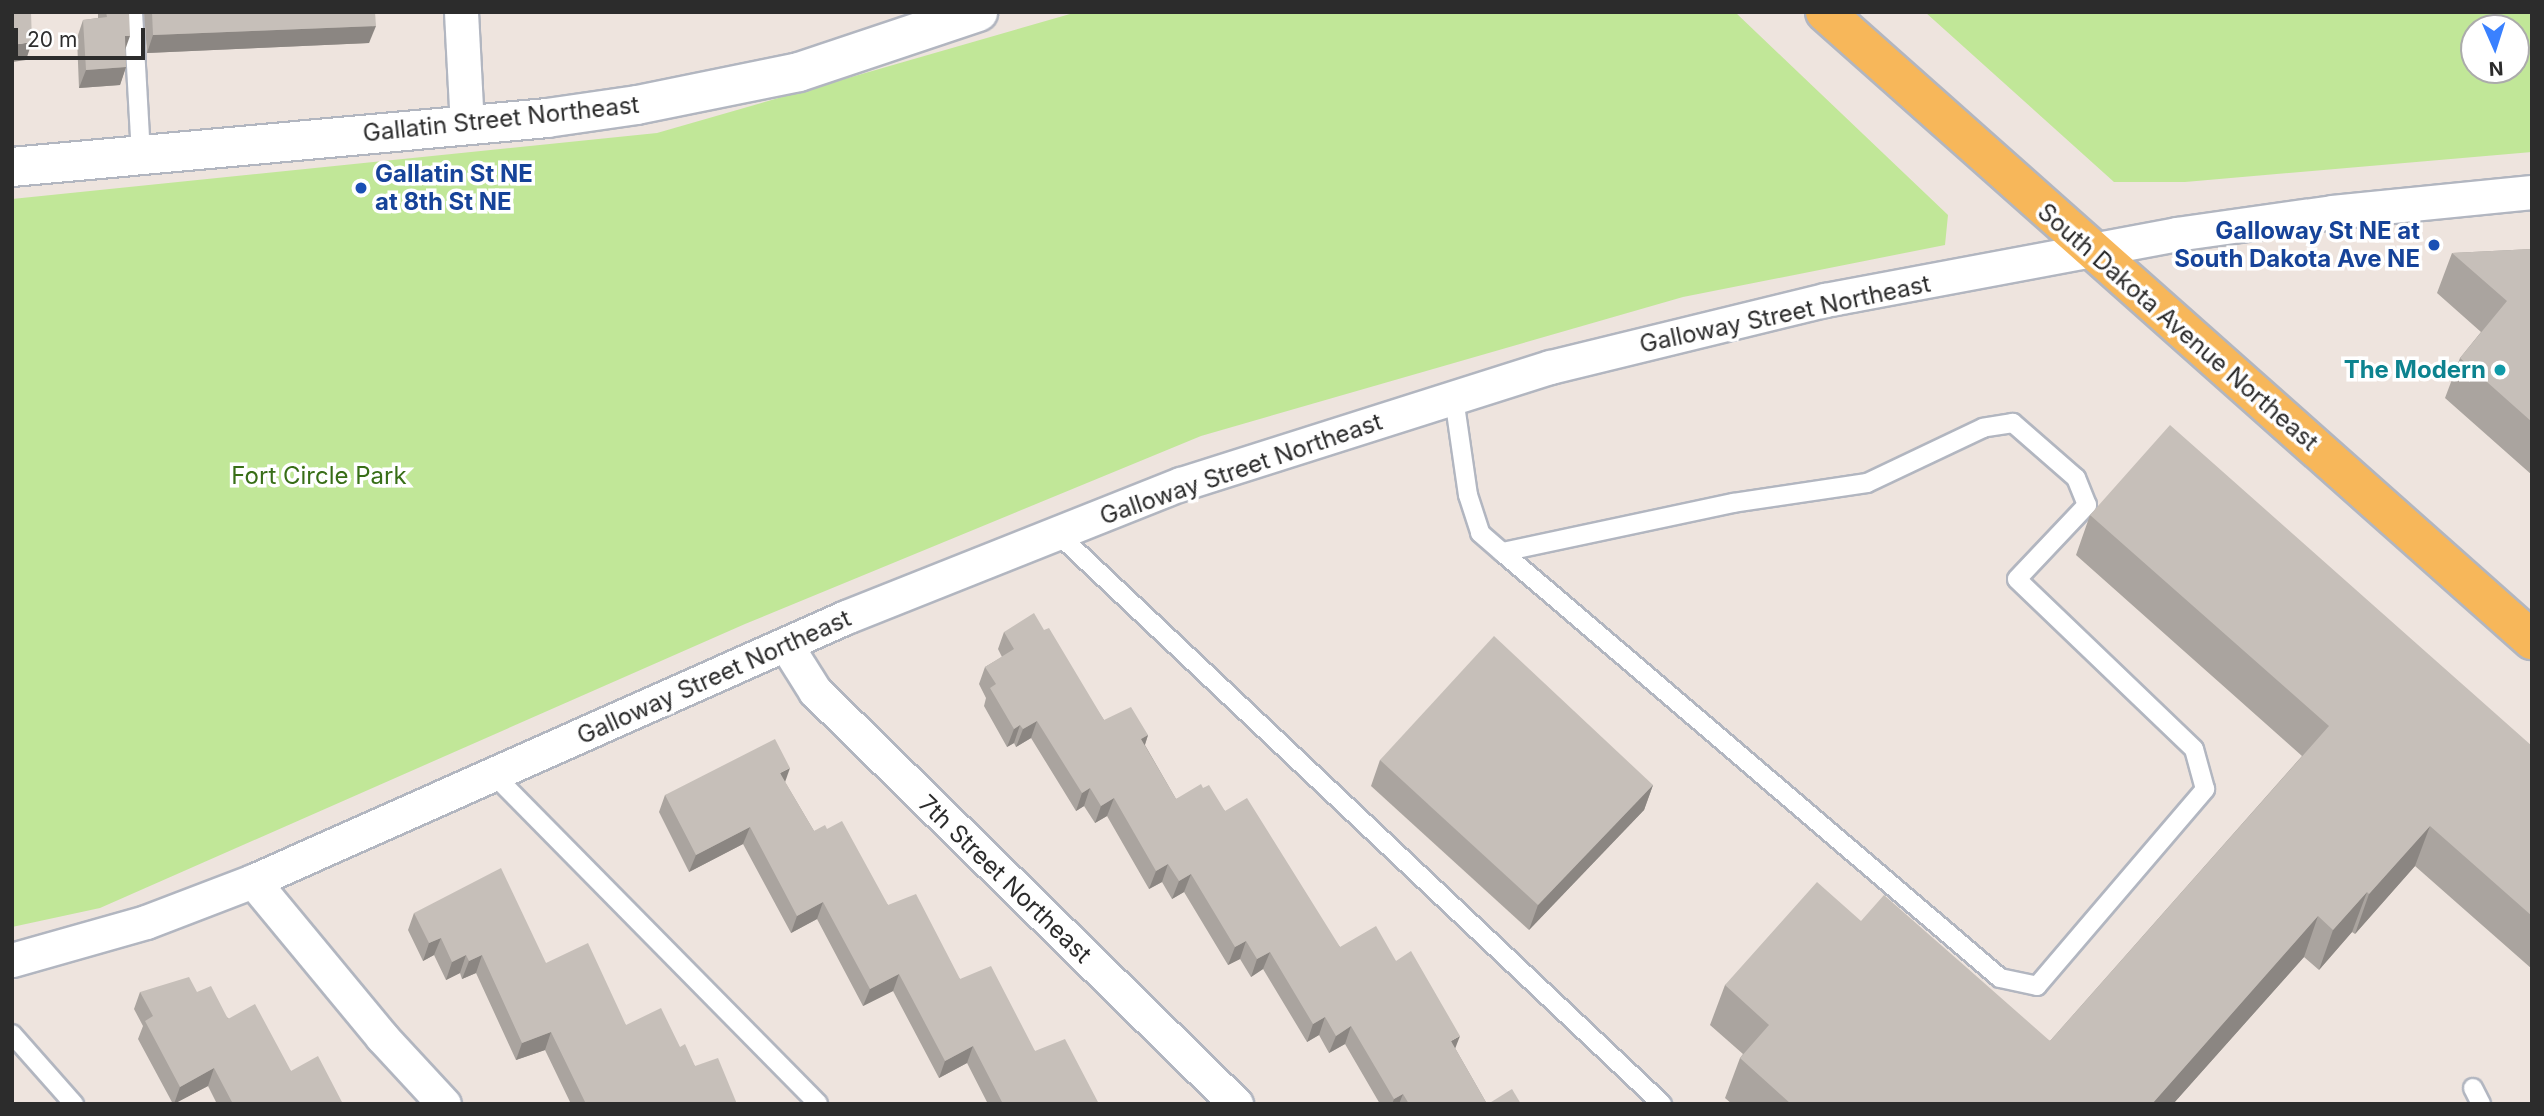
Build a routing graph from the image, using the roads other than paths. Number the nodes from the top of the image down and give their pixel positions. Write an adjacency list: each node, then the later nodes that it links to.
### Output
1 (133, 12): 6 (lane)
2 (461, 12): 5 (street)
3 (978, 12): 5 (street, Gallatin Street Northeast)
4 (1825, 12): 9 (main road, South Dakota Avenue Northeast)
5 (467, 125): 6 (street, Gallatin Street Northeast)
6 (141, 155): 7 (street, Gallatin Street Northeast)
7 (12, 167)
8 (2532, 192): 9 (street, Galloway Street Northeast)
9 (2093, 250): 10 (street, Galloway Street Northeast); 13 (main road, South Dakota Avenue Northeast)
10 (1454, 398): 11 (street, Galloway Street Northeast); 12 (lane)
11 (1057, 533): 14 (street, Galloway Street Northeast); 23 (lane)
12 (1502, 552): 12 (lane)
13 (2532, 640)
14 (786, 645): 15 (street, Galloway Street Northeast); 22 (street, 7th Street Northeast)
15 (495, 776): 16 (street, Galloway Street Northeast); 21 (lane)
16 (253, 881): 17 (street, Galloway Street Northeast); 20 (street)
17 (12, 960)
18 (12, 1034): 19 (lane)
19 (74, 1104)
20 (444, 1104)
21 (818, 1104)
22 (1236, 1104)
23 (1662, 1104)

